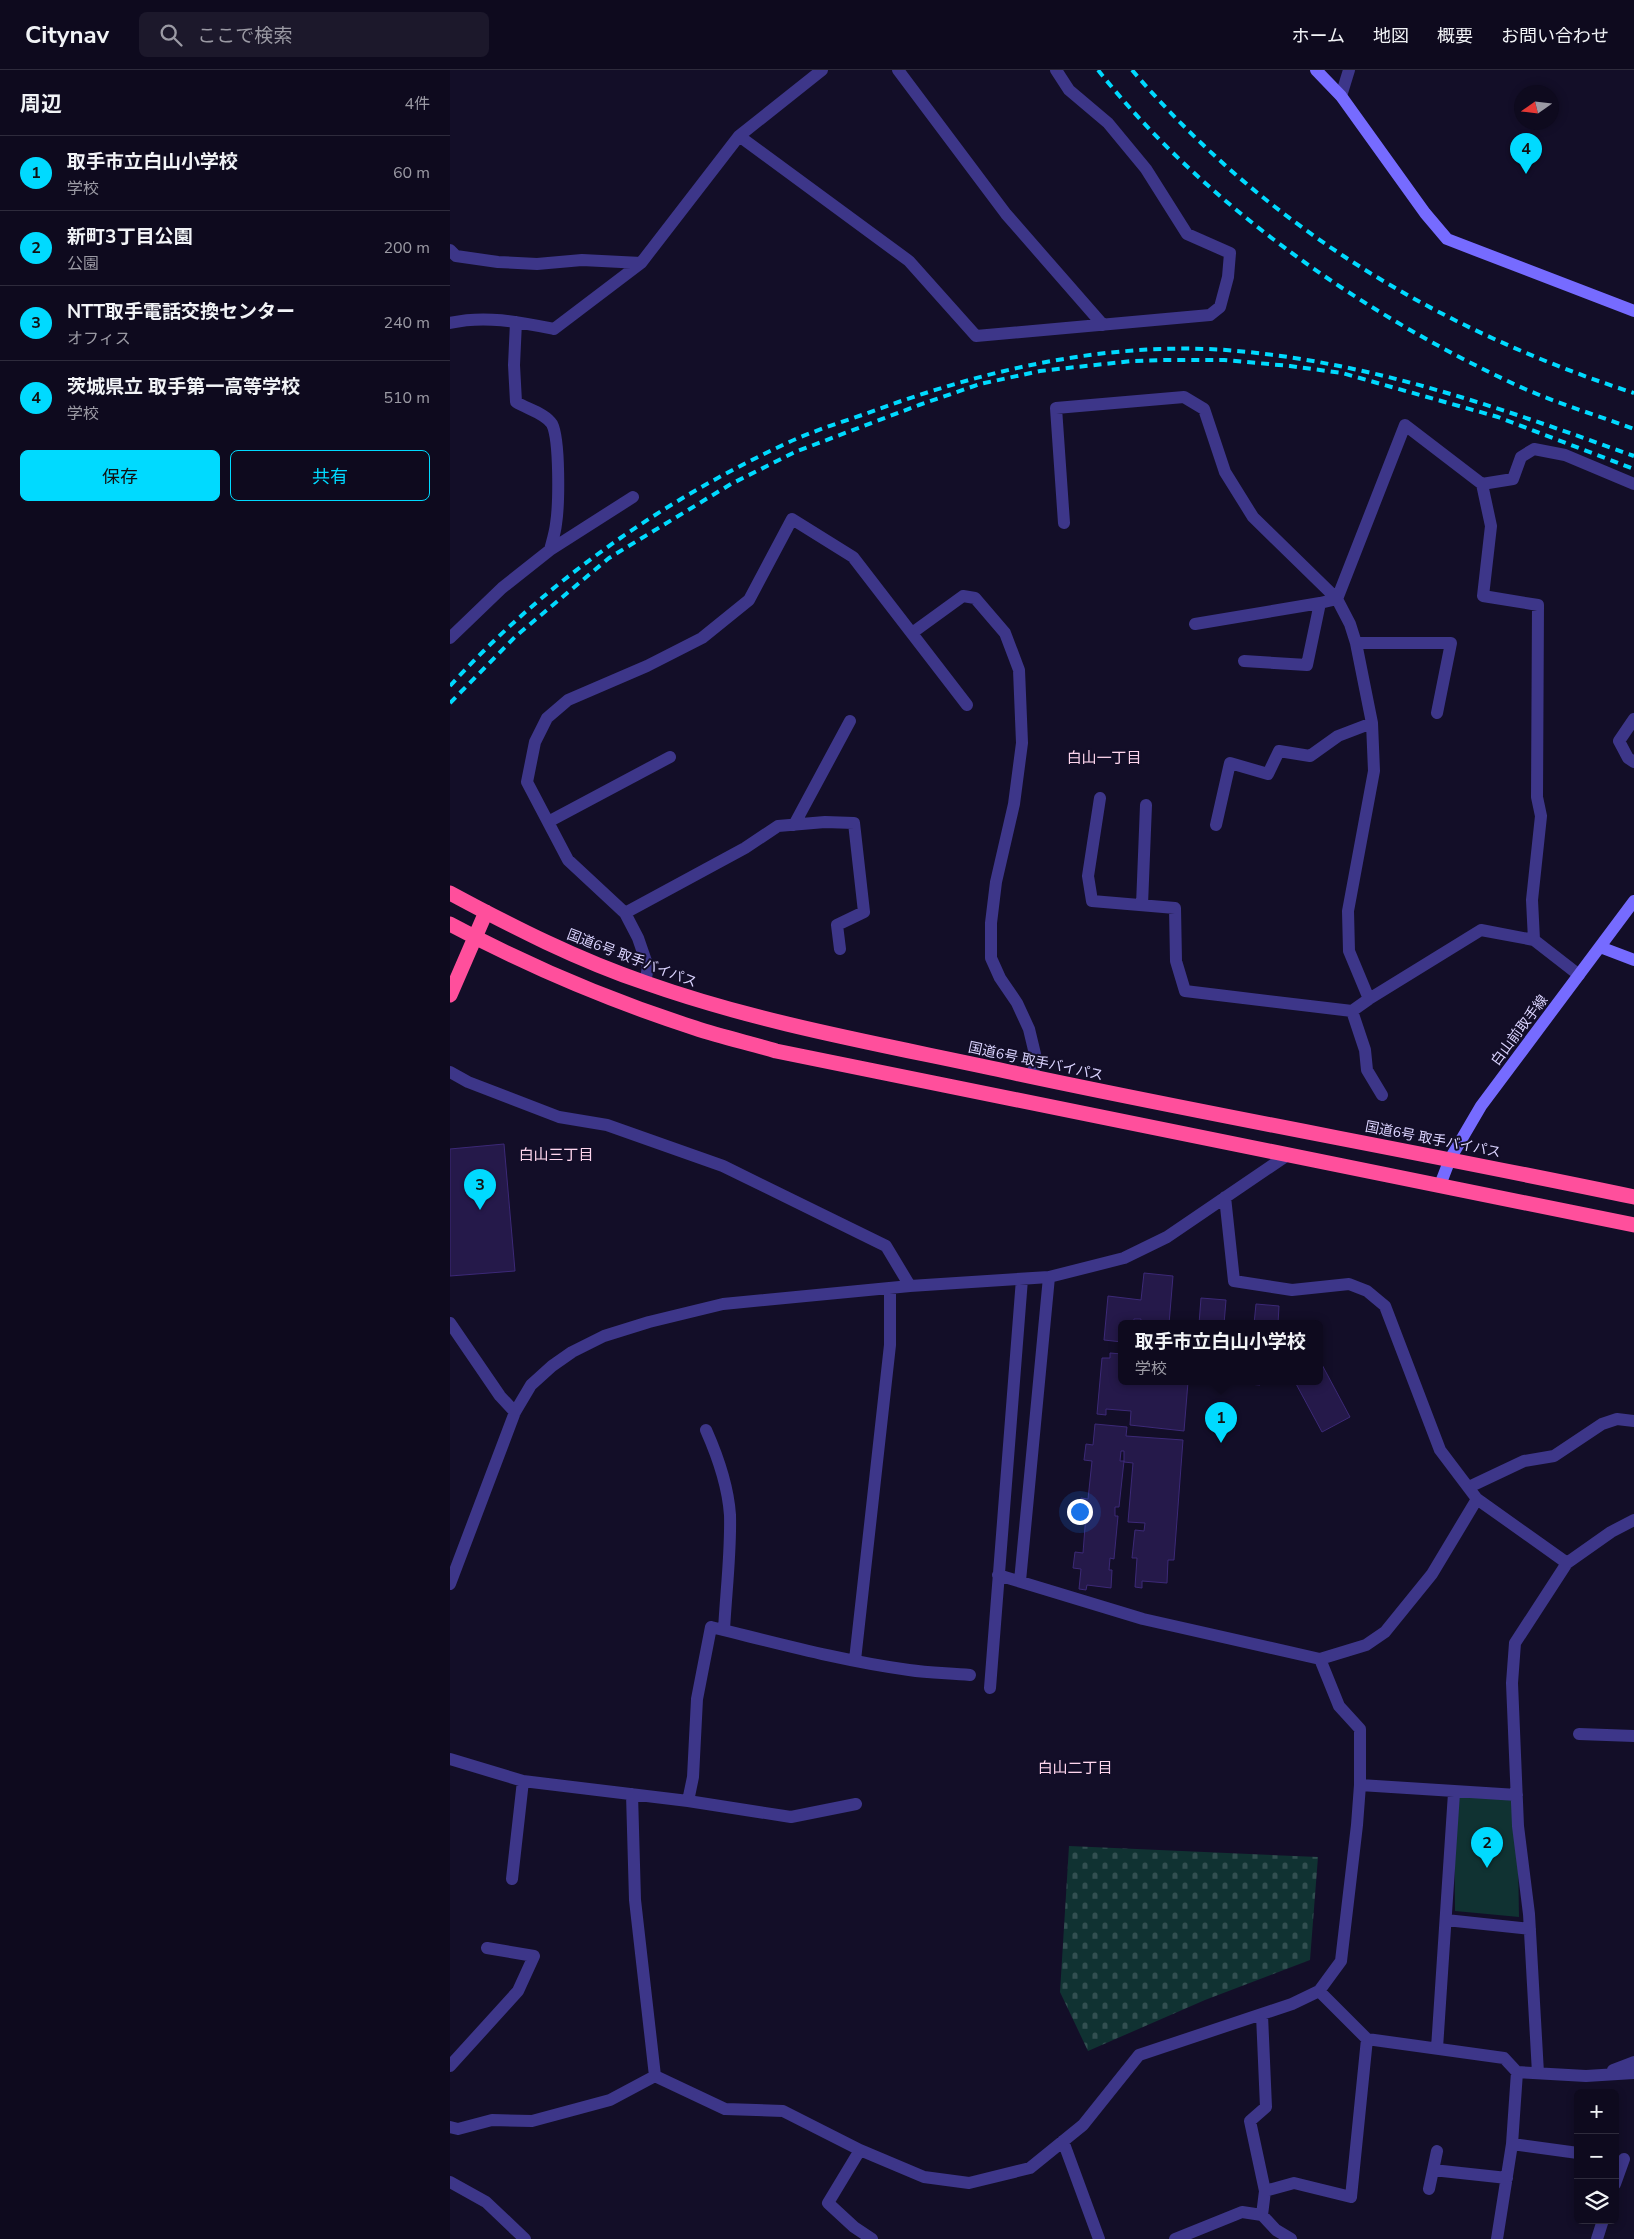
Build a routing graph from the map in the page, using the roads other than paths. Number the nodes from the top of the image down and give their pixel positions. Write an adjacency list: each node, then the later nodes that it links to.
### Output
1 (822, 70): 7 (street)
2 (898, 70): 13 (street)
3 (1056, 70): 13 (street)
4 (1316, 70): 6 (street)
5 (1349, 70): 6 (street)
6 (1341, 96): 10 (street)
7 (739, 136): 9 (street); 13 (street)
8 (450, 250): 9 (street)
9 (641, 263): 11 (street)
10 (1634, 312)
11 (516, 322): 12 (street); 18 (street)
12 (450, 323)
13 (1103, 325)
14 (1482, 484): 15 (street); 19 (street); 45 (street)
15 (1634, 484)
16 (633, 497): 18 (street)
17 (1064, 523): 19 (street)
18 (550, 550): 23 (street)
19 (1336, 598): 20 (street); 24 (street)
20 (1320, 603): 21 (street); 25 (street)
21 (1196, 624)
22 (912, 633): 26 (street); 35 (street); 55 (street)
23 (450, 638)
24 (1356, 643): 27 (street); 30 (street)
25 (1244, 661)
26 (967, 705)
27 (1437, 713)
28 (1634, 719): 32 (street)
29 (850, 721): 36 (street)
30 (1372, 723): 37 (street); 52 (street)
31 (670, 757): 35 (street)
32 (1634, 762)
33 (1100, 798): 40 (street)
34 (1146, 805): 40 (street)
35 (548, 822): 42 (street)
36 (794, 825): 42 (street); 47 (street)
37 (1216, 825)
38 (450, 893): 41 (highway, 国道6号 取手バイパス)
39 (1634, 901): 46 (street, 白山前取手線)
40 (1142, 905): 53 (street)
41 (486, 912): 44 (highway); 50 (highway, 国道6号 取手バイパス)
42 (625, 913): 50 (street)
43 (450, 924): 44 (highway)
44 (475, 938): 51 (highway); 57 (highway)
45 (1534, 940): 49 (street); 52 (street)
46 (1600, 947): 48 (street); 49 (street, 白山前取手線)
47 (840, 949)
48 (1634, 960)
49 (1579, 975): 58 (street, 白山前取手線)
50 (645, 983): 55 (highway, 国道6号 取手バイパス)
51 (450, 996)
52 (1369, 999): 53 (street)
53 (1352, 1011): 56 (street)
54 (450, 1072): 65 (street)
55 (1033, 1077): 58 (highway, 国道6号 取手バイパス)
56 (1382, 1095)
57 (1289, 1154): 59 (highway); 60 (street)
58 (1450, 1158): 59 (street, 白山前取手線); 61 (highway, 国道6号 取手バイパス)
59 (1440, 1185): 62 (highway)
60 (1225, 1197): 63 (street); 71 (street)
61 (1634, 1198)
62 (1634, 1225)
63 (1049, 1277): 64 (street); 76 (street)
64 (1022, 1279): 65 (street); 75 (street)
65 (910, 1286): 66 (street)
66 (890, 1288): 68 (street); 80 (street)
67 (450, 1322): 68 (street)
68 (516, 1412): 77 (street)
69 (1634, 1421): 71 (street)
70 (706, 1430): 78 (street)
71 (1469, 1487): 72 (street)
72 (1477, 1499): 74 (street); 79 (street)
73 (1634, 1520): 74 (street)
74 (1568, 1563): 90 (street)
75 (998, 1575): 76 (street); 82 (street)
76 (1020, 1581): 79 (street)
77 (450, 1584)
78 (724, 1630): 80 (street); 91 (street)
79 (1320, 1659): 87 (street)
80 (855, 1660): 81 (street)
81 (970, 1675)
82 (990, 1688)
83 (1579, 1734): 84 (street)
84 (1634, 1736)
85 (450, 1759): 86 (street)
86 (524, 1781): 89 (street); 93 (street)
87 (1360, 1785): 88 (street); 97 (street)
88 (1454, 1793): 90 (street); 94 (street)
89 (632, 1794): 91 (street); 107 (street)
90 (1517, 1795): 95 (street)
91 (688, 1801): 92 (street)
92 (856, 1804)
93 (512, 1879)
94 (1446, 1920): 95 (street); 100 (street)
95 (1530, 1929): 104 (street)
96 (487, 1948): 102 (street)
97 (1319, 1991): 98 (street); 99 (street)
98 (1262, 2015): 109 (street); 120 (street)
99 (1367, 2038): 100 (street); 120 (street)
100 (1437, 2048): 103 (street)
101 (1634, 2062): 106 (street)
102 (450, 2066)
103 (1517, 2072): 104 (street); 110 (street)
104 (1538, 2073): 106 (street)
105 (1634, 2073): 106 (street)
106 (1601, 2075)
107 (655, 2076): 108 (street); 111 (street)
108 (450, 2127)
109 (1063, 2141): 111 (street); 125 (street)
110 (1512, 2144): 113 (street); 116 (street)
111 (860, 2150): 124 (street)
112 (1437, 2151): 115 (street)
113 (1574, 2152)
114 (1624, 2159): 117 (street)
115 (1433, 2170): 116 (street); 119 (street)
116 (1507, 2178): 128 (street)
117 (1617, 2179)
118 (450, 2182): 123 (street)
119 (1429, 2189)
120 (1265, 2192): 121 (street)
121 (1262, 2215): 126 (street); 127 (street)
122 (1602, 2224): 129 (street)
123 (525, 2239)
124 (872, 2239)
125 (1098, 2239)
126 (1175, 2239)
127 (1291, 2239)
128 (1497, 2239)
129 (1597, 2239)

